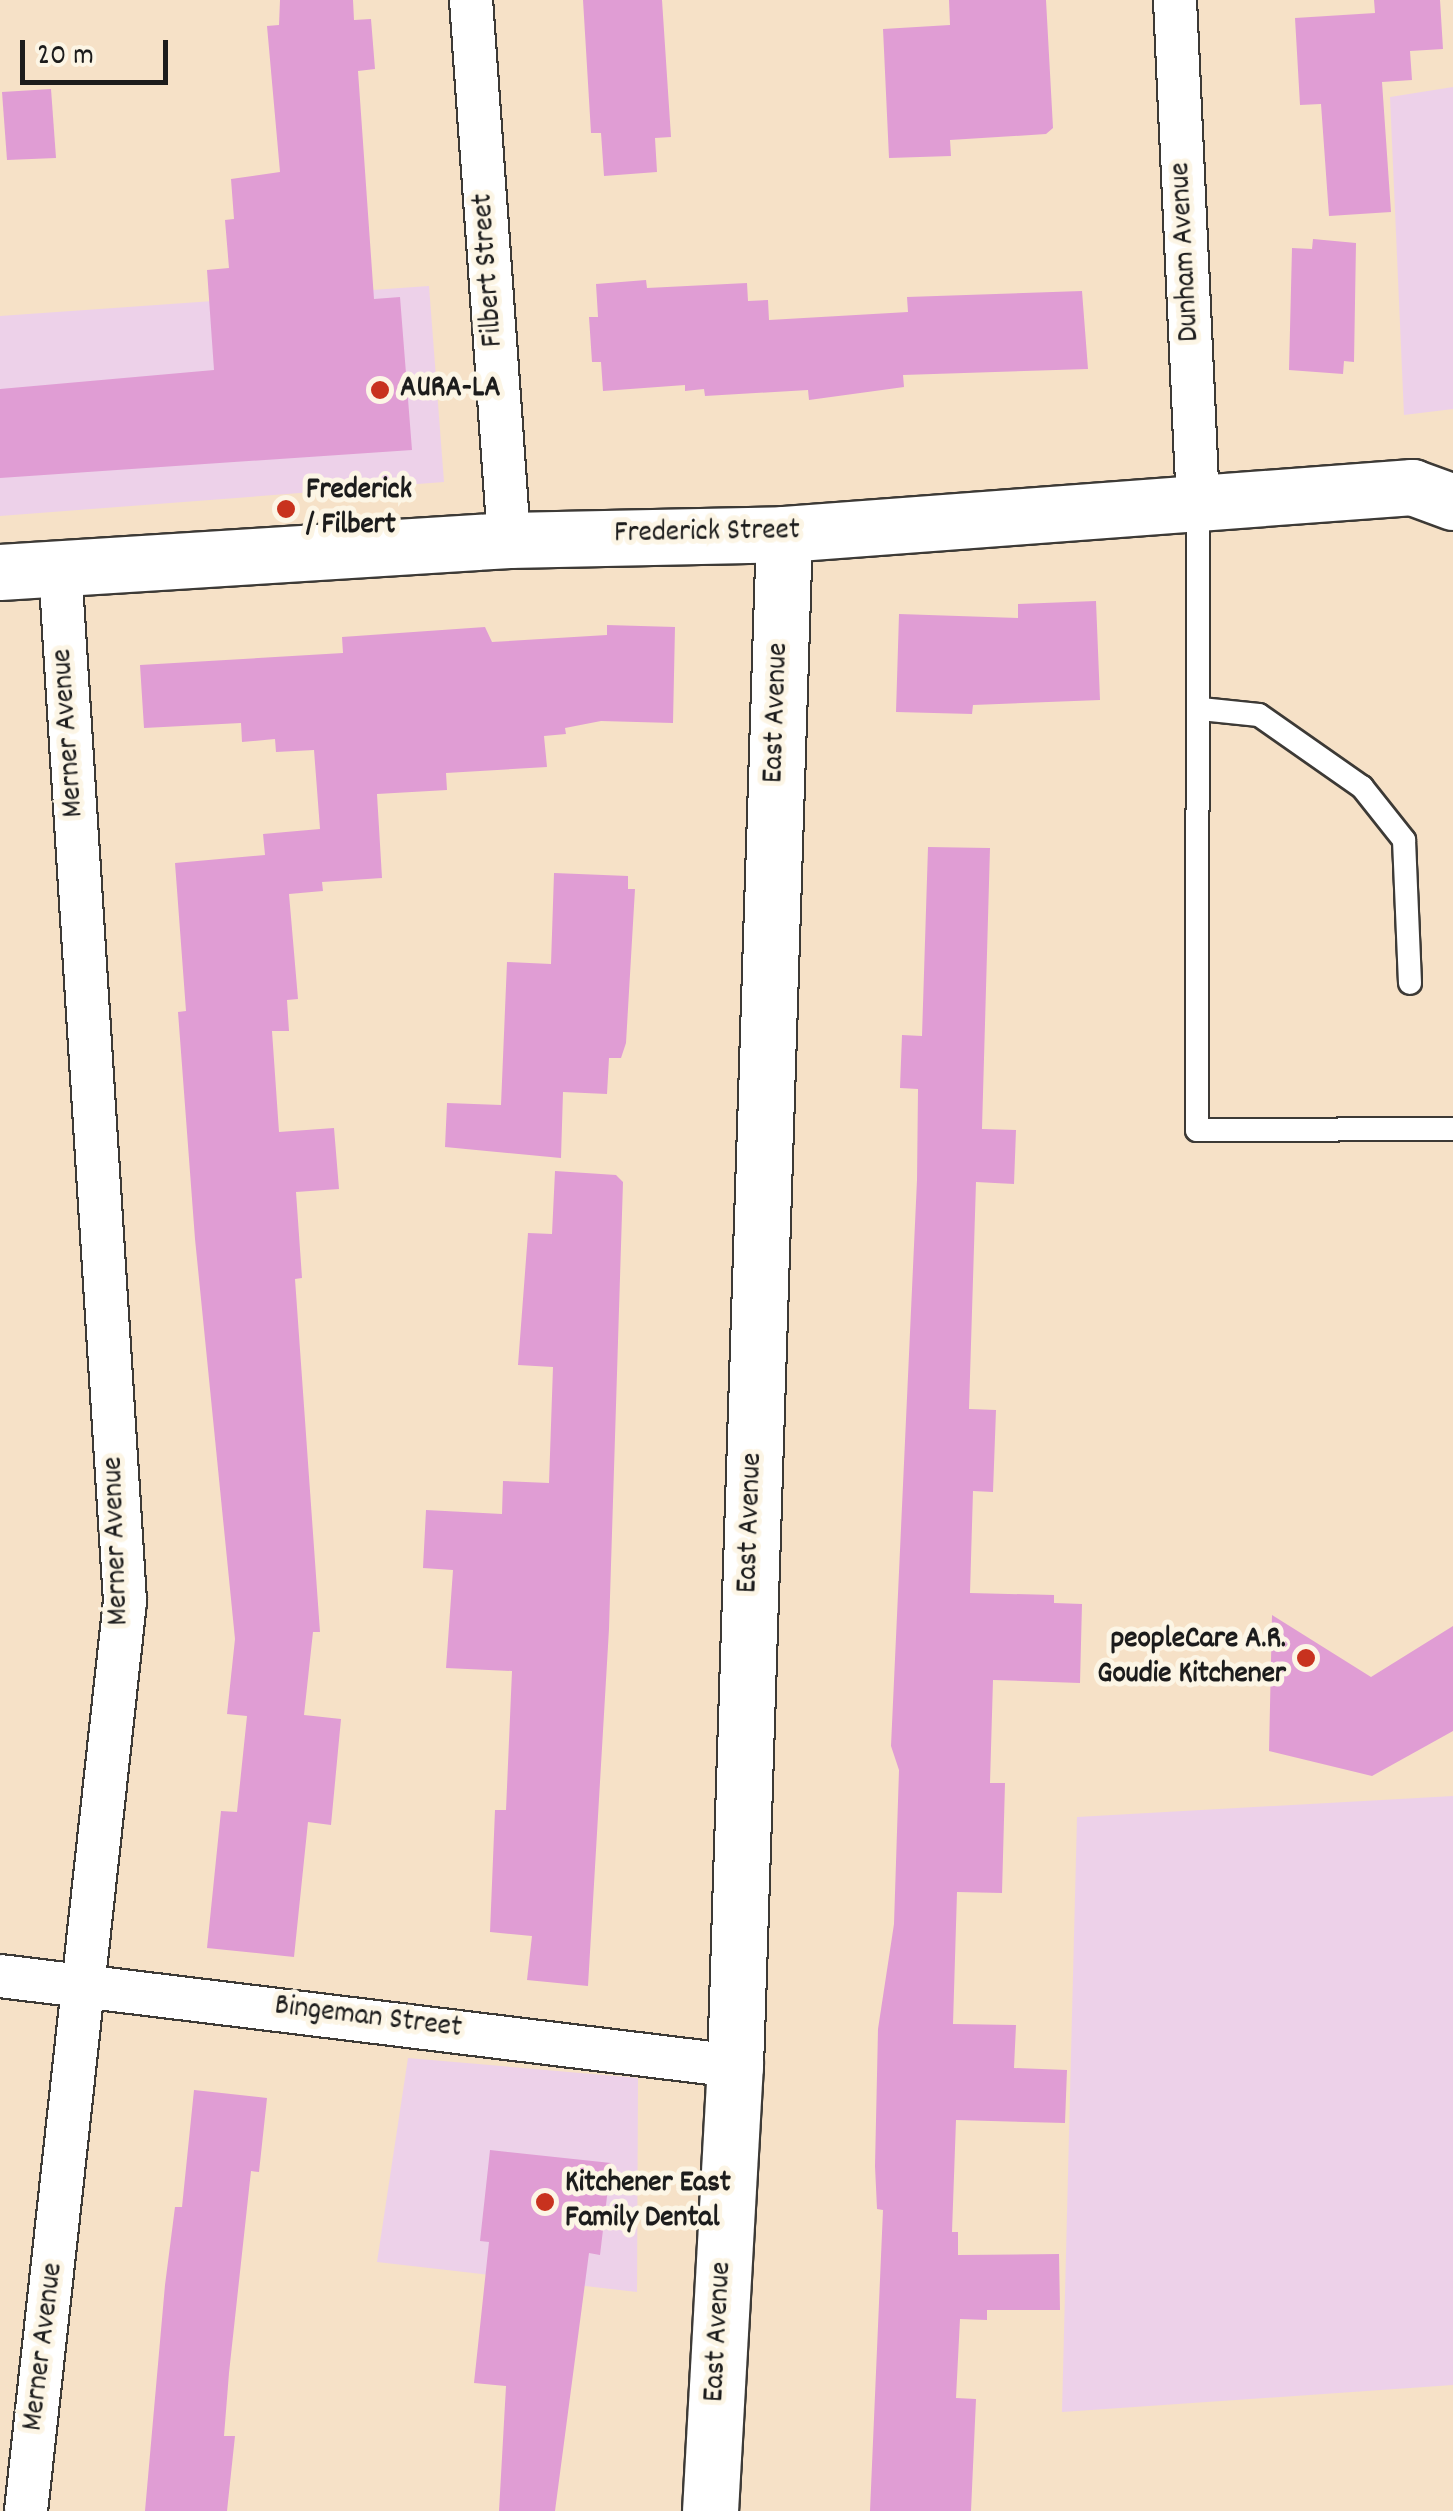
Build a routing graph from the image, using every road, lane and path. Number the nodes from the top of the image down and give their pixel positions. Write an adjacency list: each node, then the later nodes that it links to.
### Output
1 (471, 0): 6 (street, Filbert Street)
2 (1175, 0): 4 (street, Dunham Avenue)
3 (1440, 484): 4 (street, Frederick Street)
4 (1198, 505): 5 (street, Frederick Street); 9 (lane)
5 (784, 534): 6 (street, Frederick Street); 14 (street, East Avenue)
6 (508, 540): 7 (street, Frederick Street)
7 (60, 568): 8 (street, Frederick Street); 13 (street, Merner Avenue)
8 (0, 572)
9 (1202, 710): 10 (lane); 11 (lane)
10 (1410, 984)
11 (1453, 1128)
12 (0, 1976): 13 (street, Bingeman Street)
13 (87, 1986): 14 (street, Bingeman Street); 15 (street, Merner Avenue)
14 (735, 2066): 16 (street, East Avenue)
15 (26, 2511)
16 (710, 2511)

